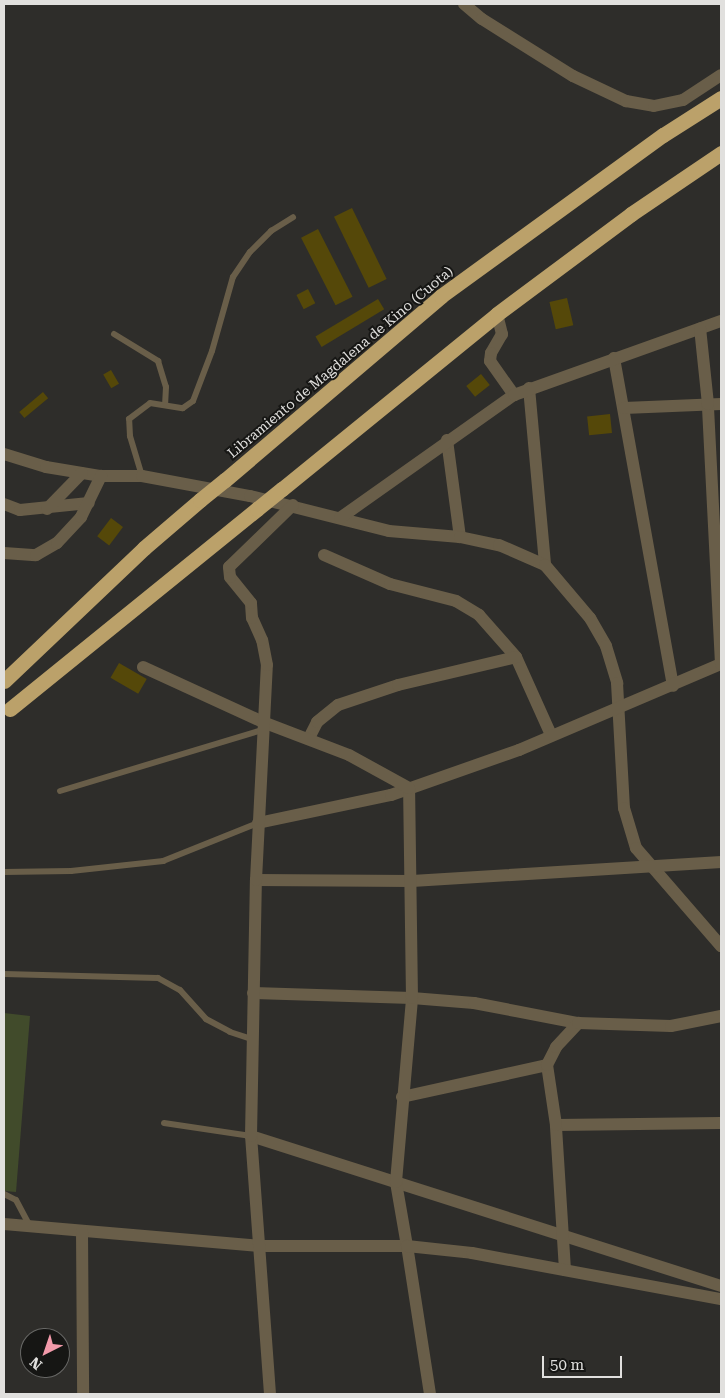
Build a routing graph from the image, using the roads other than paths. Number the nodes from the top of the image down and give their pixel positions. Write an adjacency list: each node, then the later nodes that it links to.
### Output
1 (464, 4): 2 (street)
2 (721, 75)
3 (721, 98): 33 (highway, Libramiento de Magdalena de Kino (Cuota), bridge)
4 (721, 153): 6 (highway)
5 (293, 217): 15 (lane)
6 (496, 314): 12 (street); 36 (highway, bridge)
7 (721, 321): 8 (street)
8 (700, 328): 10 (street); 13 (street)
9 (114, 334): 15 (lane)
10 (614, 358): 11 (street); 16 (street)
11 (529, 388): 12 (street); 30 (street)
12 (514, 395): 17 (street)
13 (708, 404): 14 (street); 16 (street); 34 (street)
14 (721, 404)
15 (165, 406): 21 (lane)
16 (624, 408): 34 (street)
17 (447, 440): 26 (street); 27 (street)
18 (4, 454): 19 (street)
19 (82, 473): 20 (street); 25 (street)
20 (101, 476): 21 (street); 22 (street)
21 (142, 476): 24 (street)
22 (89, 503): 25 (street); 28 (street)
23 (4, 504): 25 (street)
24 (293, 505): 26 (street); 37 (street)
25 (47, 509)
26 (340, 518): 27 (street)
27 (460, 537): 30 (street)
28 (4, 553)
29 (324, 555): 31 (street)
30 (545, 565): 35 (street)
31 (516, 657): 38 (street); 39 (street)
32 (143, 667): 37 (street)
33 (4, 681)
34 (673, 686): 35 (street)
35 (620, 707): 38 (street); 44 (street)
36 (10, 709)
37 (262, 726): 39 (street); 41 (lane); 42 (street)
38 (551, 735): 40 (street)
39 (309, 738): 40 (street)
40 (409, 788): 42 (street); 47 (street)
41 (60, 792)
42 (258, 823): 45 (lane); 46 (street)
43 (721, 862): 44 (street)
44 (650, 867): 47 (street); 48 (street)
45 (4, 872)
46 (256, 880): 47 (street); 50 (street)
47 (412, 881): 51 (street)
48 (721, 946)
49 (4, 974): 54 (lane)
50 (253, 993): 51 (street); 54 (street)
51 (412, 998): 53 (street); 56 (street)
52 (721, 1016): 53 (street)
53 (578, 1023): 55 (street)
54 (252, 1039): 60 (street)
55 (547, 1065): 56 (street); 59 (street)
56 (402, 1097): 61 (street)
57 (721, 1123): 59 (street)
58 (164, 1124): 60 (lane)
59 (556, 1125): 66 (street)
60 (251, 1136): 61 (street); 67 (street)
61 (396, 1182): 66 (street); 68 (street)
62 (4, 1194): 64 (lane)
63 (4, 1224): 64 (street)
64 (30, 1226): 65 (street)
65 (82, 1231): 67 (street); 72 (street)
66 (564, 1238): 69 (street); 70 (street)
67 (259, 1246): 68 (street); 73 (street)
68 (408, 1246): 69 (street); 74 (street)
69 (566, 1270): 71 (street)
70 (721, 1286)
71 (721, 1299)
72 (83, 1394)
73 (270, 1394)
74 (430, 1394)

